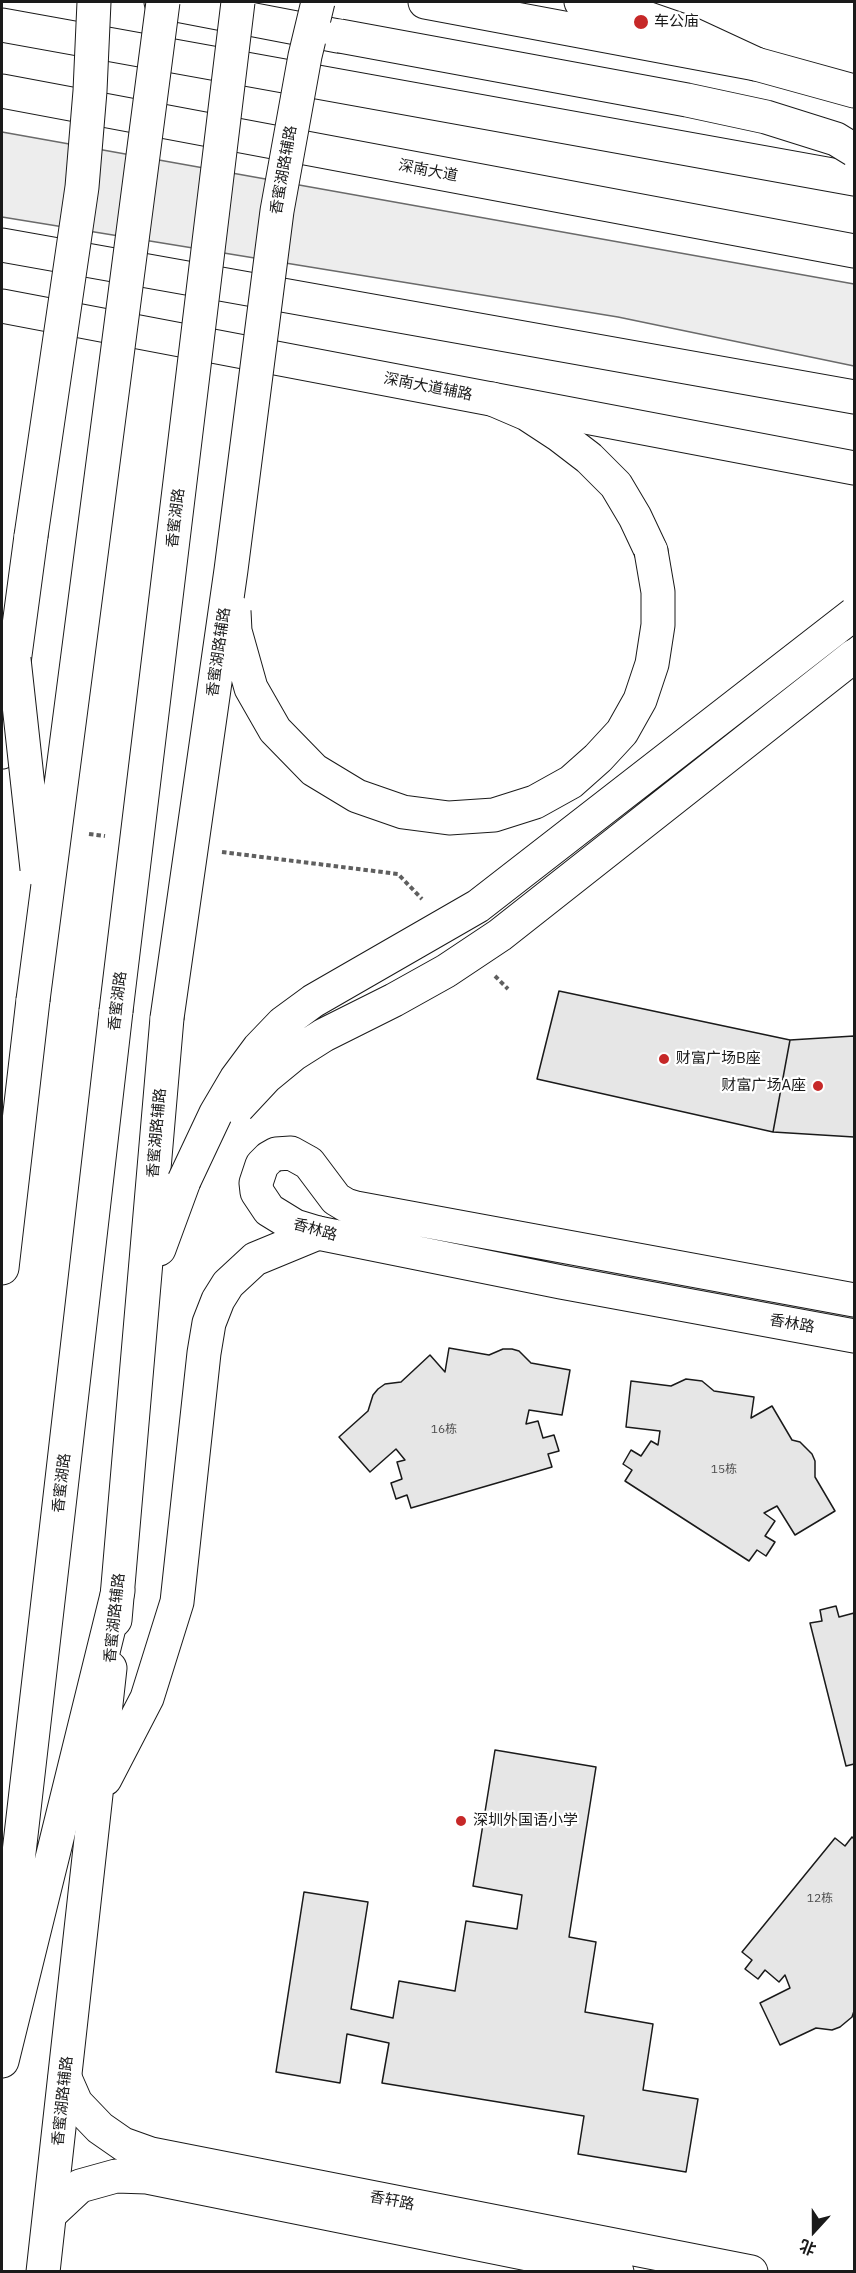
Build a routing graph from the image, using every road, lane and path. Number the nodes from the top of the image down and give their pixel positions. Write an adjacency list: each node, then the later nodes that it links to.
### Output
1 (94, 2): 20 (main road, bridge)
2 (162, 2): 12 (main road, bridge); 31 (main road, bridge)
3 (238, 2): 42 (main road, 香蜜湖路, bridge)
4 (318, 2): 21 (main road, 香蜜湖路辅路, bridge)
5 (425, 2): 9 (main road)
6 (581, 2): 7 (main road)
7 (610, 6): 9 (main road)
8 (2, 25): 13 (main road)
9 (756, 64): 11 (main road)
10 (2, 91): 15 (main road, 深南大道)
11 (855, 91)
12 (855, 150)
13 (855, 178)
14 (2, 245): 17 (main road)
15 (855, 251)
16 (2, 306): 18 (main road, 深南大道辅路)
17 (855, 397)
18 (492, 399): 19 (main road, 深南大道辅路); 21 (main road, bridge)
19 (855, 468)
20 (31, 536): 22 (main road); 25 (main road)
21 (231, 570): 39 (main road, 香蜜湖路辅路, bridge)
22 (2, 600)
23 (855, 614): 34 (main road, bridge)
24 (855, 656): 34 (main road, bridge)
25 (14, 659): 26 (main road, bridge); 31 (main road, bridge)
26 (2, 752)
27 (83, 834): 28 (path)
28 (106, 837)
29 (211, 850): 30 (path)
30 (429, 907)
31 (43, 921): 36 (main road, bridge)
32 (492, 973): 33 (path)
33 (508, 989)
34 (184, 1181): 39 (main road)
35 (318, 1233): 37 (main road, 香林路); 38 (main road, 香林路); 41 (main road)
36 (2, 1268)
37 (855, 1300)
38 (855, 1336)
39 (140, 1339): 40 (main road, 香蜜湖路辅路)
40 (118, 1591): 41 (main road, 香蜜湖路辅路); 43 (main road)
41 (96, 1796): 44 (main road, 香蜜湖路辅路)
42 (2, 2000)
43 (2, 2061)
44 (65, 2078): 45 (main road, 香蜜湖路辅路); 48 (main road, 香轩路)
45 (50, 2214): 46 (main road, 香蜜湖路辅路); 47 (main road, 香轩路)
46 (43, 2271)
47 (617, 2271)
48 (751, 2271)

